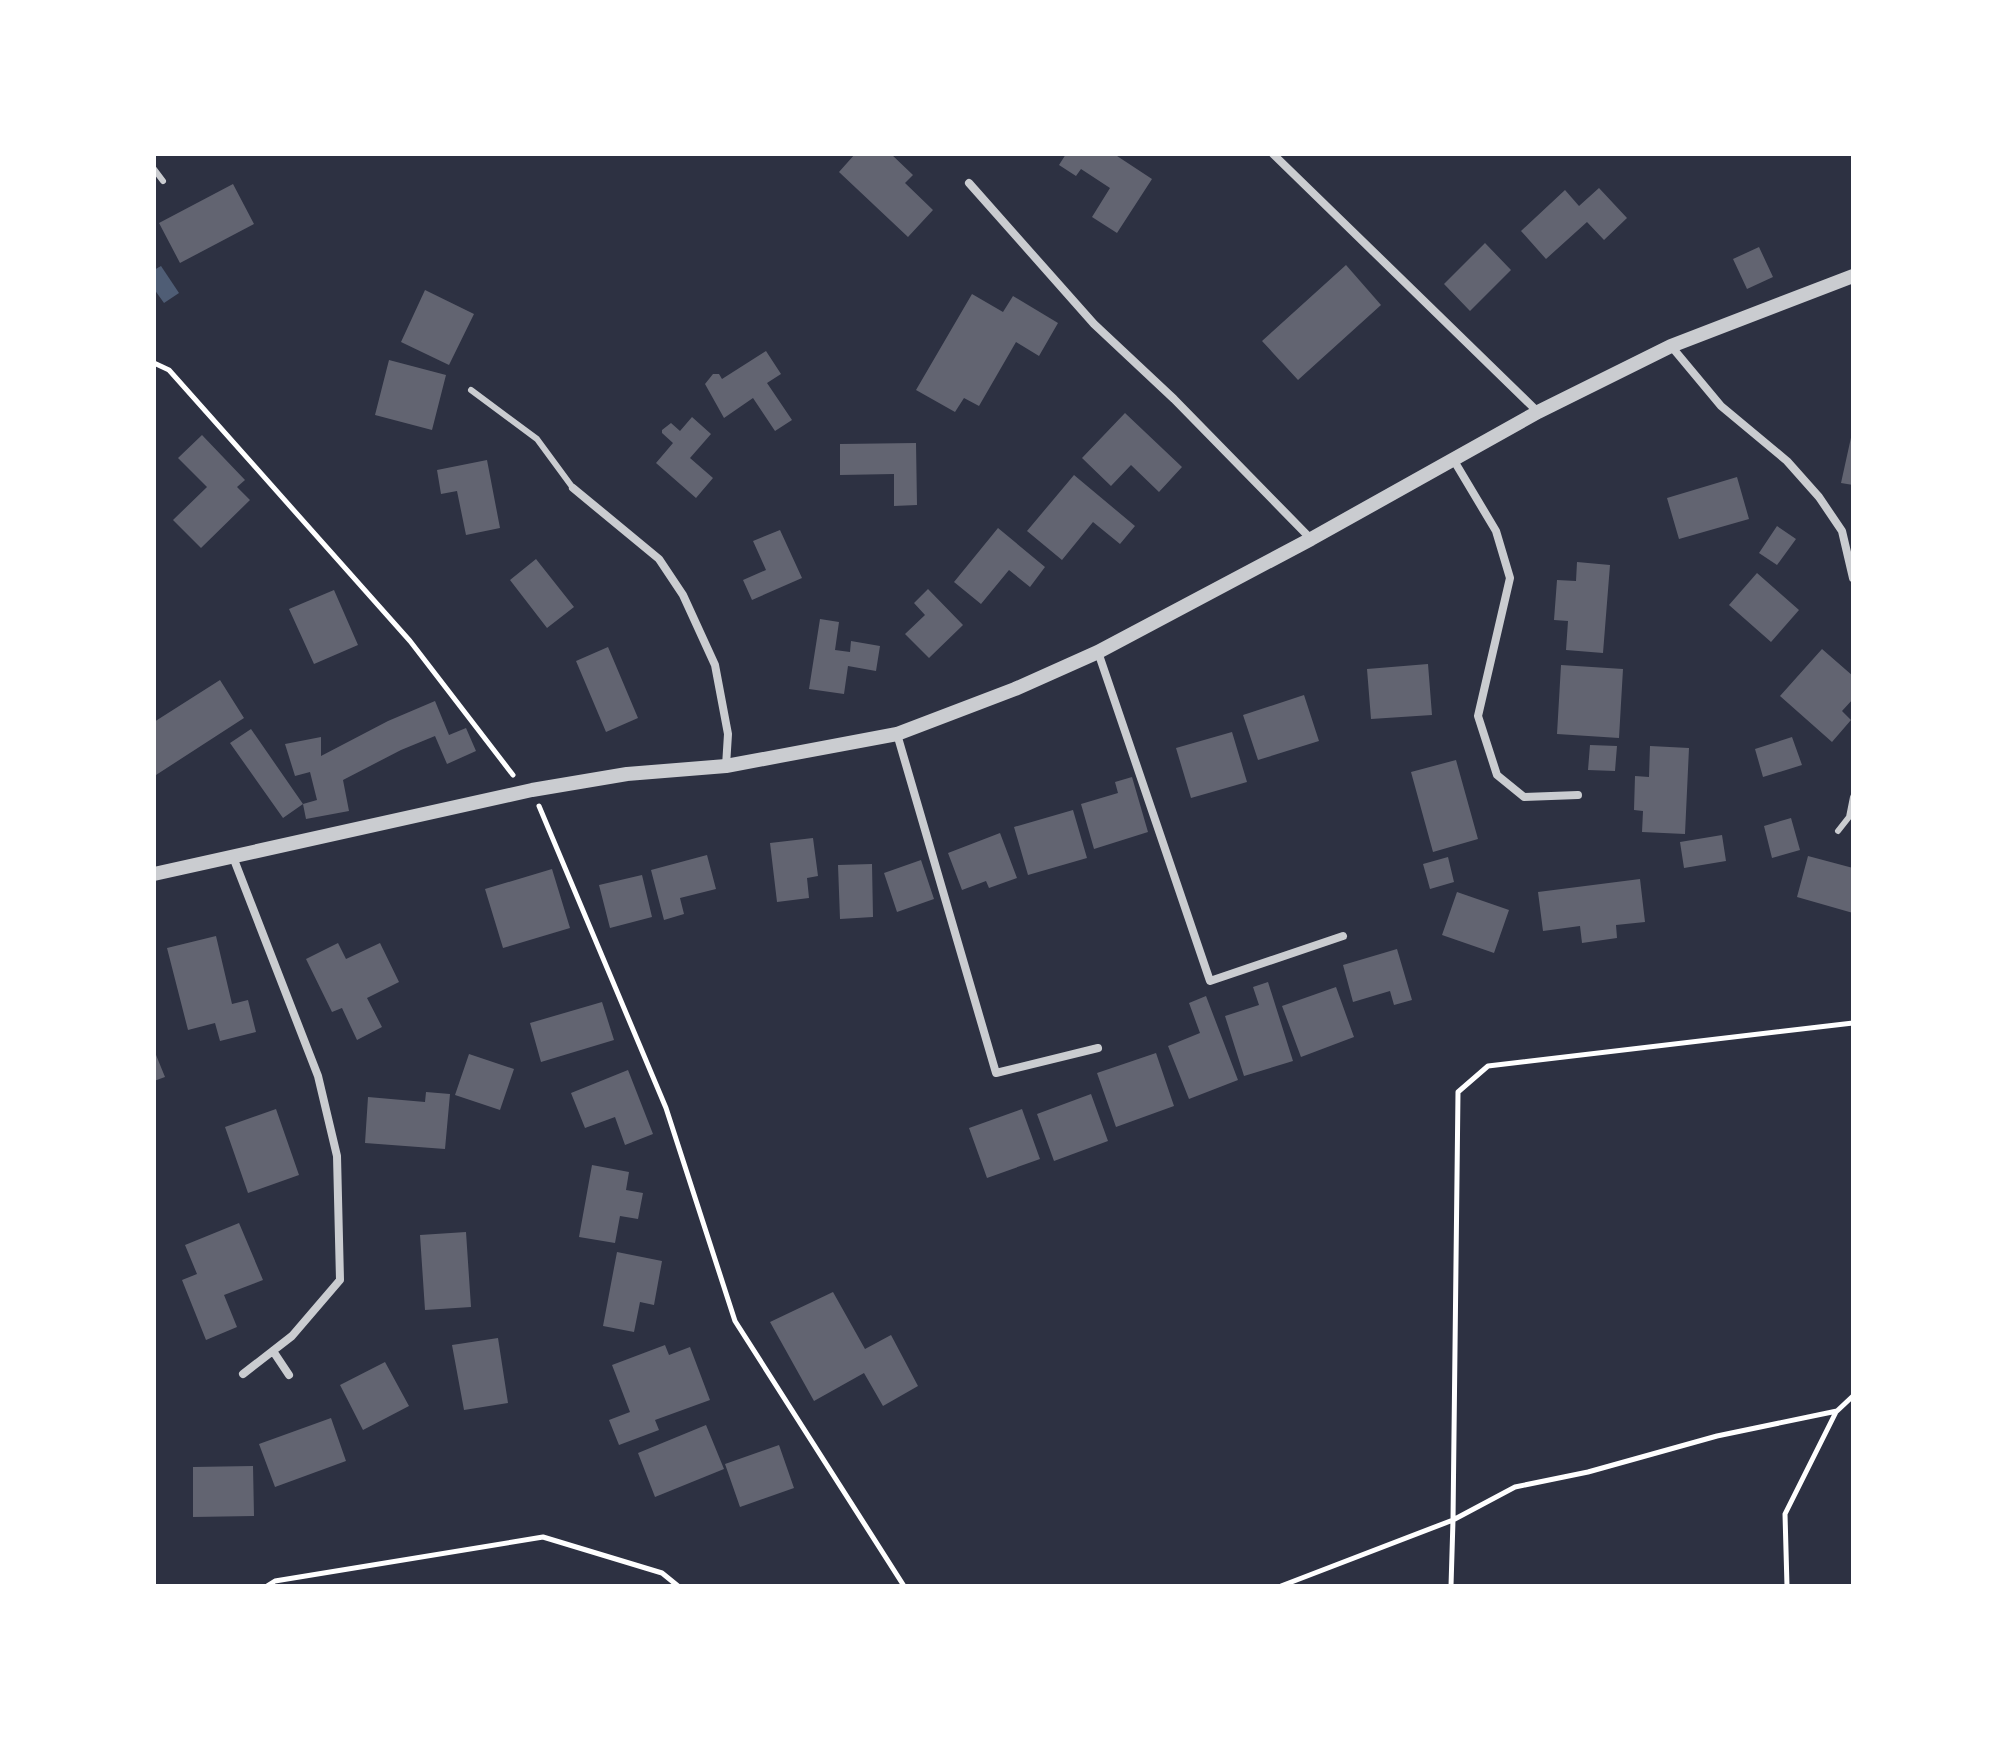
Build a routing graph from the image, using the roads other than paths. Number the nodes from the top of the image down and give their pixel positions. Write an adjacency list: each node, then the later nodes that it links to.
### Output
1 (1273, 154): 8 (street)
2 (154, 169): 3 (lane)
3 (163, 181)
4 (969, 183): 11 (street)
5 (1853, 276): 6 (street)
6 (1671, 346): 8 (street); 12 (street)
7 (471, 390): 10 (lane)
8 (1538, 412): 9 (street)
9 (1452, 459): 11 (street); 16 (street)
10 (573, 488): 15 (street)
11 (1311, 539): 13 (street)
12 (1853, 578)
13 (1098, 652): 14 (street); 21 (street)
14 (897, 734): 15 (street); 22 (street)
15 (726, 766): 19 (street)
16 (1578, 795)
17 (1853, 797): 18 (lane)
18 (1838, 831)
19 (233, 857): 20 (street); 23 (street)
20 (154, 874)
21 (1343, 936)
22 (1098, 1048)
23 (273, 1351): 24 (street); 25 (street)
24 (243, 1374)
25 (289, 1375)

